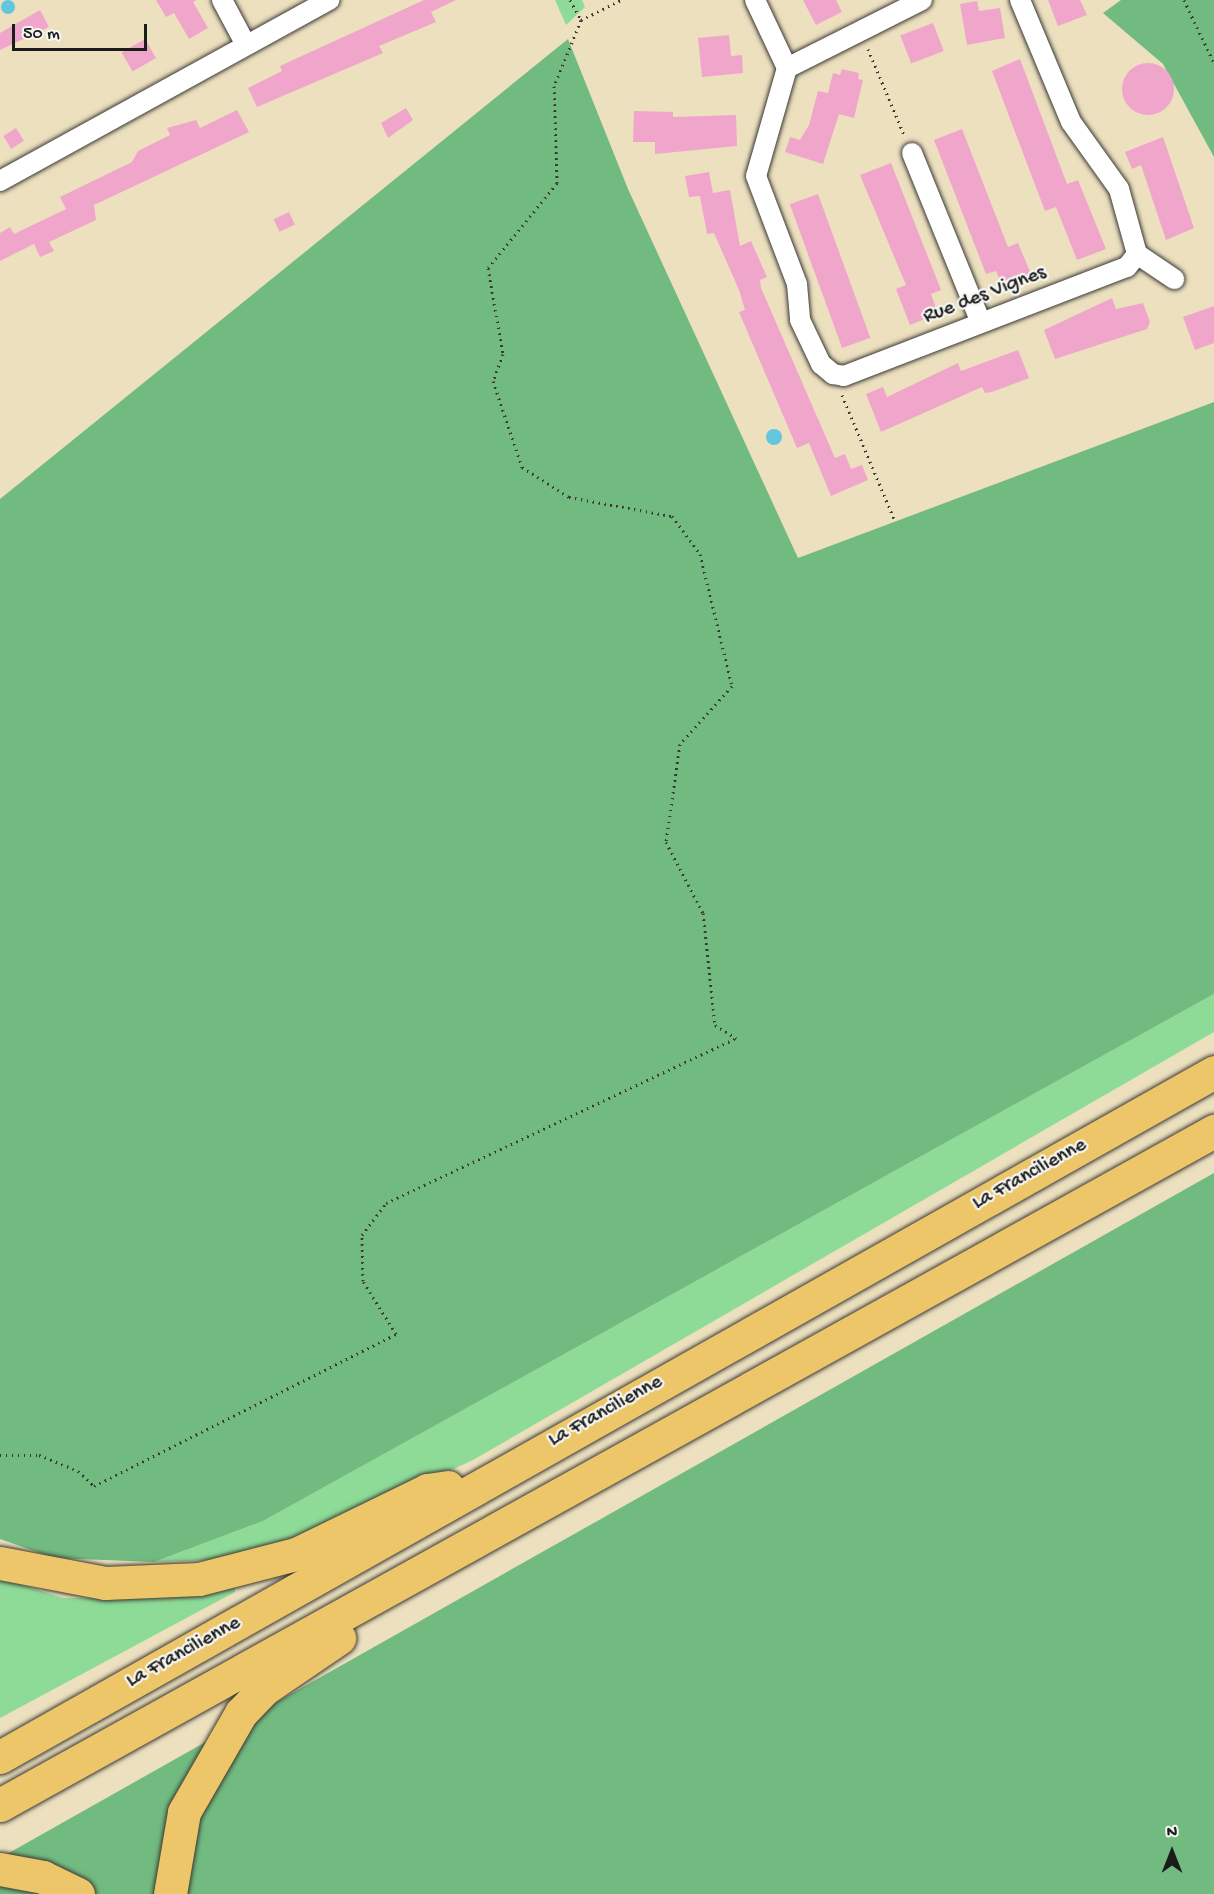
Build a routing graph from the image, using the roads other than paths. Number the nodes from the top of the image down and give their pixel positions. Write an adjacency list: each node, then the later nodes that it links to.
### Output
1 (222, 0): 6 (street)
2 (329, 0): 6 (street)
3 (755, 0): 7 (street)
4 (922, 0): 7 (street)
5 (1020, 0): 10 (street)
6 (246, 45): 9 (street)
7 (787, 68): 12 (street, Rue des Vignes)
8 (912, 153): 12 (street)
9 (0, 181)
10 (1137, 254): 11 (street); 12 (street, Rue des Vignes)
11 (1174, 279)
12 (981, 323)
13 (1214, 1072): 15 (highway, La Francilienne)
14 (1214, 1131): 17 (highway, La Francilienne)
15 (483, 1481): 16 (highway); 18 (highway, La Francilienne)
16 (0, 1563)
17 (421, 1572): 19 (highway, La Francilienne); 22 (highway)
18 (0, 1756)
19 (0, 1805)
20 (0, 1869): 21 (highway)
21 (78, 1894)
22 (170, 1894)

